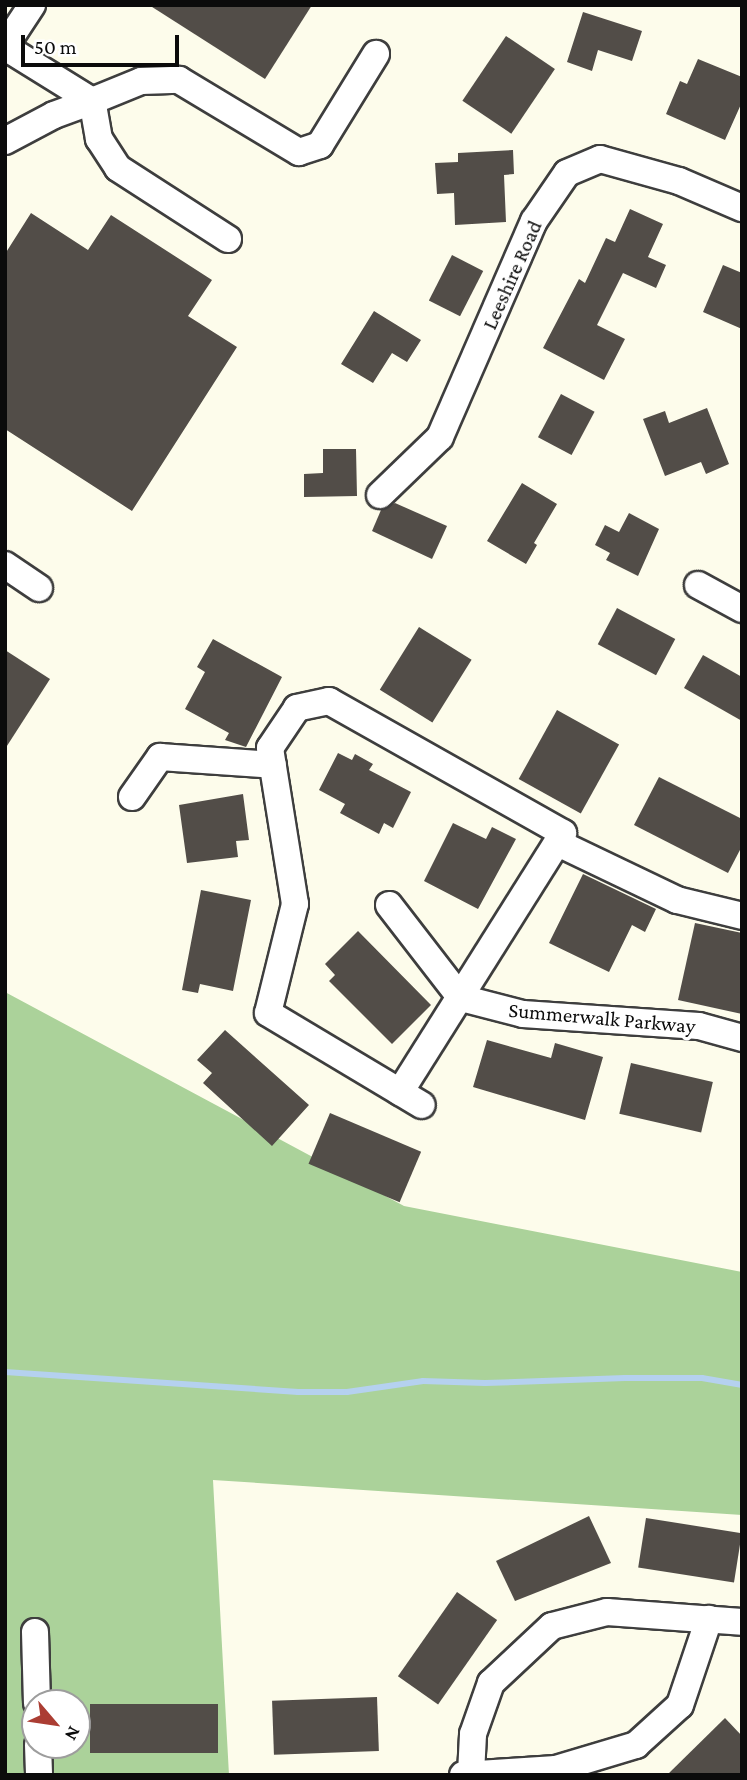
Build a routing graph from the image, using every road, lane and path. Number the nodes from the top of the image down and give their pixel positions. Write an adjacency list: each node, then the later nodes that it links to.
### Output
1 (32, 5): 2 (street)
2 (5, 46): 4 (street)
3 (376, 54): 4 (street)
4 (92, 101): 5 (street); 7 (street)
5 (5, 141)
6 (742, 208): 8 (street, Leeshire Road)
7 (228, 239)
8 (380, 495)
9 (5, 565): 11 (street)
10 (698, 585): 12 (street)
11 (39, 588)
12 (742, 609)
13 (273, 765): 14 (street); 15 (street); 18 (street)
14 (132, 797)
15 (560, 838): 17 (street); 18 (street)
16 (389, 905): 18 (street)
17 (742, 916)
18 (461, 998): 19 (street, Summerwalk Parkway)
19 (742, 1038)
20 (709, 1619): 21 (street); 24 (street); 24 (street)
21 (742, 1622)
22 (36, 1632): 23 (street)
23 (37, 1689)
24 (467, 1774)

